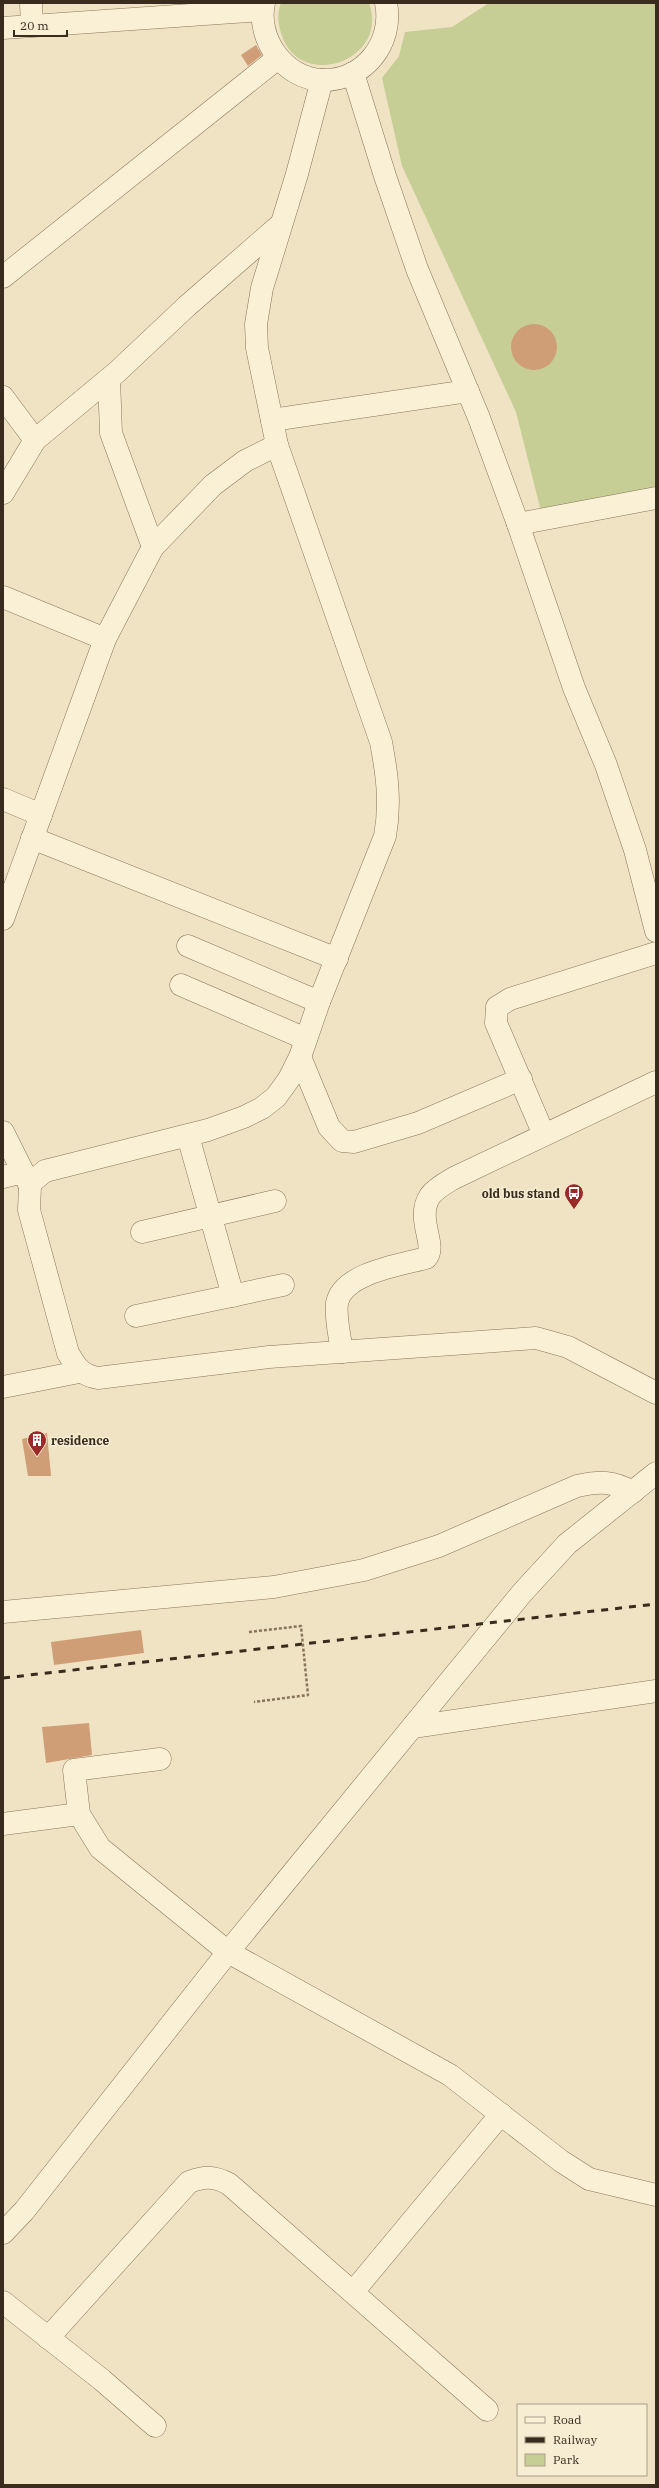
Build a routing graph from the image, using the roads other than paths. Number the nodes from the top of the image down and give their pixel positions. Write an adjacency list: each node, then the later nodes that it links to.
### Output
1 (31, 3): 5 (street)
2 (386, 3): 8 (street)
3 (263, 7): 4 (street); 7 (street)
4 (88, 12): 5 (street)
5 (32, 25): 6 (street)
6 (3, 28)
7 (278, 58): 9 (street); 11 (street)
8 (353, 73): 9 (street); 13 (street)
9 (322, 80): 10 (street)
10 (280, 225): 12 (street); 15 (street)
11 (3, 278)
12 (109, 379): 16 (street); 21 (street)
13 (468, 391): 15 (street); 20 (street)
14 (3, 397): 16 (street)
15 (272, 420): 17 (street)
16 (35, 440): 18 (street)
17 (277, 445): 21 (street); 31 (street)
18 (3, 493)
19 (656, 498): 20 (street)
20 (518, 524): 28 (street)
21 (153, 547): 23 (street)
22 (3, 597): 23 (street)
23 (105, 639): 25 (street)
24 (3, 799): 25 (street)
25 (41, 815): 26 (street)
26 (32, 838): 27 (street); 31 (street)
27 (3, 919)
28 (656, 931)
29 (188, 946): 33 (street)
30 (656, 953): 35 (street)
31 (337, 959): 33 (street)
32 (181, 985): 34 (street)
33 (319, 1002): 34 (street)
34 (303, 1048): 35 (street); 39 (street)
35 (521, 1079): 38 (street)
36 (656, 1082): 38 (street)
37 (3, 1132): 40 (street)
38 (544, 1135): 47 (street)
39 (188, 1136): 40 (street); 42 (street)
40 (19, 1178): 48 (street)
41 (275, 1201): 42 (street)
42 (211, 1217): 43 (street); 45 (street)
43 (142, 1232)
44 (283, 1285): 45 (street)
45 (233, 1296): 46 (street)
46 (136, 1316)
47 (342, 1352): 48 (street); 50 (street)
48 (79, 1372): 49 (street)
49 (3, 1387)
50 (656, 1393)
51 (656, 1474): 52 (street)
52 (632, 1492): 53 (street); 55 (street)
53 (3, 1612)
54 (656, 1691): 55 (street)
55 (413, 1727): 59 (street)
56 (160, 1759): 57 (street)
57 (79, 1814): 58 (street); 59 (street)
58 (3, 1824)
59 (228, 1952): 60 (street); 62 (street)
60 (501, 2114): 61 (street); 63 (street)
61 (656, 2195)
62 (3, 2233)
63 (353, 2292): 65 (street); 66 (street)
64 (3, 2302): 65 (street)
65 (48, 2338): 67 (street)
66 (487, 2410)
67 (155, 2426)

